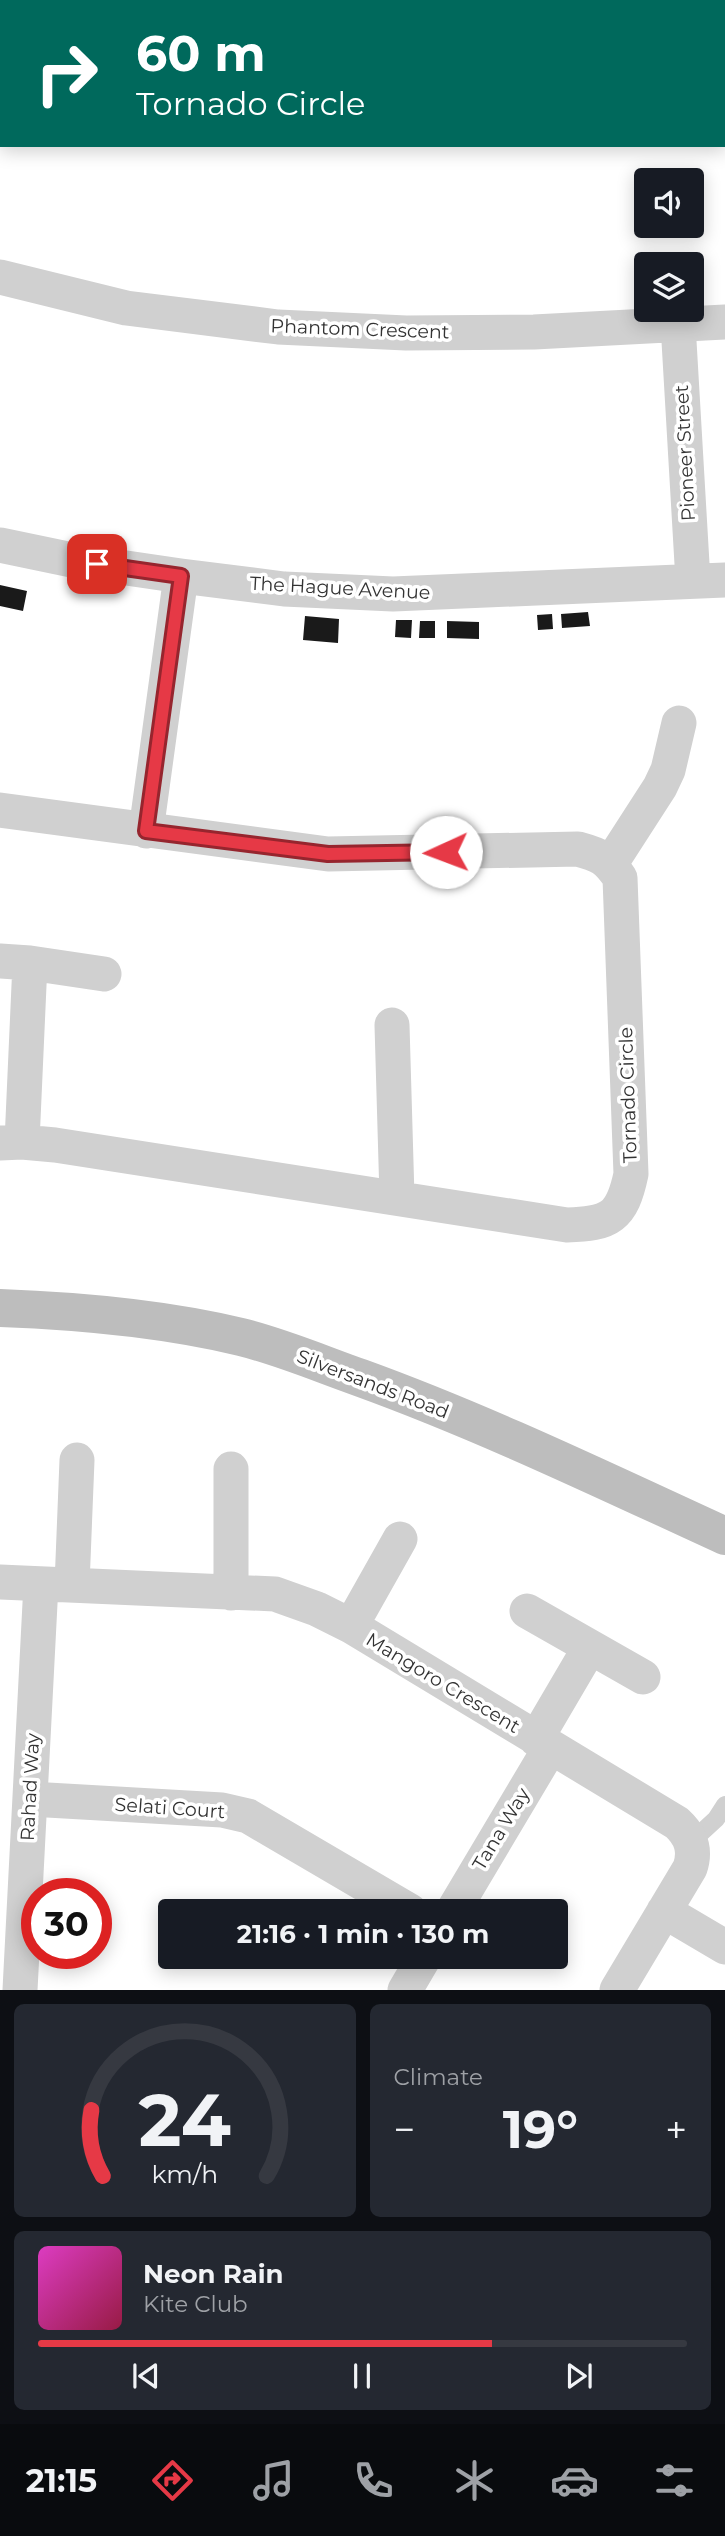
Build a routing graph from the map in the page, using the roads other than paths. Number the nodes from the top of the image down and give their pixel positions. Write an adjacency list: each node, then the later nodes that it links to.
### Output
1 (0, 277): 3 (street, Phantom Crescent)
2 (725, 322): 3 (street, Phantom Crescent)
3 (678, 324): 6 (street, Pioneer Street)
4 (0, 545): 5 (street, The Hague Avenue)
5 (181, 576): 6 (street, The Hague Avenue); 9 (street)
6 (709, 580)
7 (679, 723): 10 (street)
8 (0, 810): 9 (street)
9 (146, 831): 10 (street)
10 (611, 863): 15 (street, Tornado Circle)
11 (15, 962): 12 (street); 14 (street)
12 (104, 974)
13 (393, 1025): 15 (street)
14 (11, 1142): 15 (street, Tornado Circle)
15 (397, 1197)
16 (0, 1308): 19 (street, Silversands Road)
17 (76, 1460): 22 (street)
18 (232, 1469): 23 (street)
19 (725, 1536)
20 (400, 1539): 25 (street, Mangoro Crescent)
21 (0, 1582): 22 (street, Mangoro Crescent)
22 (57, 1584): 23 (street, Mangoro Crescent); 29 (street, Rahad Way)
23 (231, 1592): 25 (street, Mangoro Crescent)
24 (527, 1611): 26 (street)
25 (351, 1626): 28 (street, Mangoro Crescent)
26 (590, 1647): 27 (street); 28 (street, Mangoro Crescent)
27 (643, 1677)
28 (543, 1743): 31 (street, Mangoro Crescent); 33 (street, Tana Way)
29 (30, 1799): 32 (street, Selati Court); 37 (street, Rahad Way)
30 (725, 1805): 31 (lane)
31 (691, 1842): 34 (street)
32 (390, 1899)
33 (459, 1899)
34 (664, 1911): 35 (street); 39 (street)
35 (725, 1947)
36 (417, 1969): 38 (street)
37 (20, 1990)
38 (405, 1990)
39 (617, 1990)

